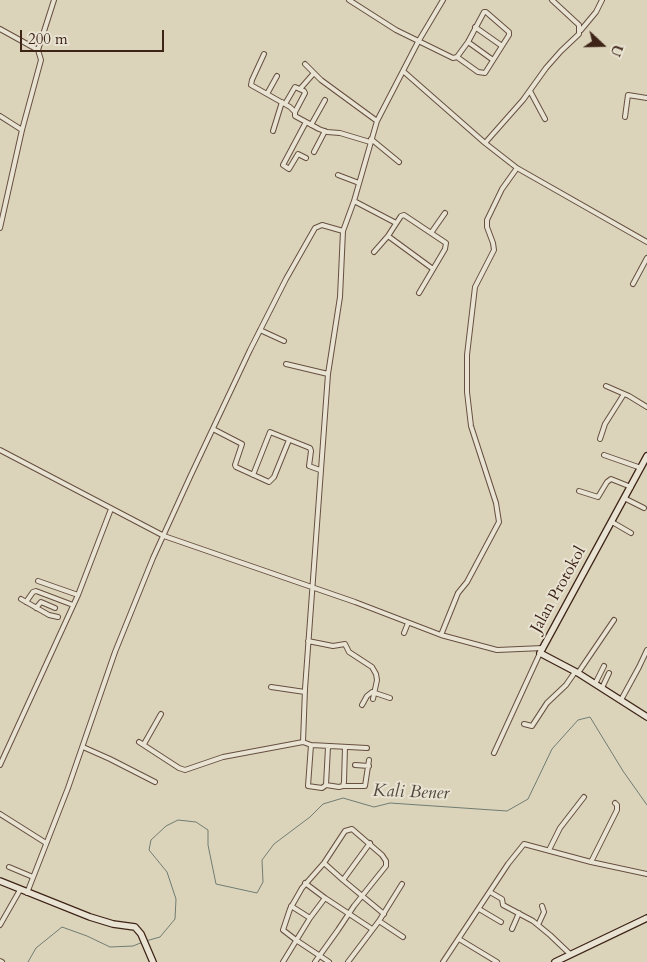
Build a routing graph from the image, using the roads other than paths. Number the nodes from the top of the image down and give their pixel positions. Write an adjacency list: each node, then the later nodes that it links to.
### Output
1 (54, 0): 12 (street)
2 (349, 0): 9 (street)
3 (443, 0): 9 (street)
4 (553, 0): 8 (street)
5 (602, 0): 8 (street)
6 (475, 27): 10 (street); 11 (street); 11 (street)
7 (0, 30): 12 (street)
8 (580, 30): 21 (street)
9 (418, 42): 14 (street); 17 (street)
10 (468, 42): 14 (street); 15 (street)
11 (502, 46): 15 (street)
12 (38, 50): 33 (street)
13 (264, 54): 22 (street)
14 (457, 57): 15 (street)
15 (493, 60)
16 (305, 64): 18 (street)
17 (403, 71): 30 (street); 37 (street)
18 (314, 73): 20 (street); 30 (street)
19 (277, 76): 22 (street)
20 (300, 89): 25 (street); 26 (street)
21 (530, 91): 29 (street); 37 (street)
22 (267, 94): 25 (street)
23 (647, 98): 28 (street)
24 (325, 100): 32 (street)
25 (283, 103): 26 (street); 34 (street)
26 (295, 112): 31 (street)
27 (0, 116): 33 (street)
28 (625, 117)
29 (545, 118)
30 (377, 121): 36 (street)
31 (306, 122): 32 (street); 38 (street)
32 (311, 125): 35 (street)
33 (22, 130): 49 (street)
34 (273, 131)
35 (325, 131): 36 (street); 39 (street)
36 (371, 141): 42 (street); 45 (street)
37 (485, 143): 43 (street)
38 (291, 150): 40 (street); 40 (street)
39 (314, 152)
40 (298, 154): 41 (street)
41 (306, 158)
42 (399, 162)
43 (516, 168): 53 (street); 93 (street)
44 (338, 176): 45 (street)
45 (359, 183): 46 (street)
46 (354, 201): 48 (street); 50 (street)
47 (445, 213): 51 (street)
48 (396, 223): 51 (street); 52 (street)
49 (0, 228)
50 (343, 231): 59 (street); 62 (street)
51 (431, 233): 56 (street)
52 (388, 236): 54 (street); 56 (street)
53 (647, 242)
54 (374, 252)
55 (647, 258): 57 (street)
56 (433, 269): 58 (street)
57 (633, 284)
58 (419, 293)
59 (260, 330): 60 (street); 66 (street)
60 (284, 341)
61 (286, 364): 62 (street)
62 (328, 374): 73 (street)
63 (606, 386): 64 (street)
64 (624, 394): 65 (street); 67 (street)
65 (647, 407)
66 (213, 429): 74 (street); 82 (street)
67 (600, 439)
68 (289, 440): 73 (street); 74 (street); 74 (street)
69 (0, 450): 79 (street)
70 (604, 455): 72 (street)
71 (647, 456): 72 (street, Jalan Protokol)
72 (644, 465): 75 (street, Jalan Protokol)
73 (320, 470): 84 (street)
74 (253, 475)
75 (631, 487): 76 (street); 77 (street, Jalan Protokol)
76 (579, 491)
77 (624, 498): 78 (street); 80 (street, Jalan Protokol)
78 (644, 508)
79 (110, 509): 82 (street); 85 (street)
80 (612, 522): 81 (street); 96 (street, Jalan Protokol)
81 (631, 533)
82 (164, 536): 84 (street); 114 (street)
83 (38, 581): 85 (street)
84 (312, 587): 91 (street); 94 (street)
85 (78, 595): 86 (street)
86 (73, 605): 87 (street); 120 (street)
87 (36, 608): 88 (street); 89 (street)
88 (56, 608)
89 (58, 617)
90 (614, 620): 98 (street)
91 (408, 623): 92 (street); 93 (street)
92 (404, 633)
93 (441, 635): 96 (street)
94 (308, 641): 103 (street); 104 (street)
95 (647, 650): 107 (street)
96 (542, 651): 98 (street, Jalan Protokol); 118 (street)
97 (604, 666): 100 (street)
98 (576, 672): 100 (street, Jalan Protokol); 111 (street)
99 (609, 673): 102 (street)
100 (595, 684): 102 (street, Jalan Protokol)
101 (271, 687): 103 (street)
102 (602, 688): 107 (street, Jalan Protokol)
103 (304, 692): 112 (street)
104 (375, 692): 105 (street); 106 (street); 108 (street)
105 (390, 698)
106 (373, 699)
107 (620, 700): 110 (street, Jalan Protokol)
108 (362, 705)
109 (160, 714): 112 (street)
110 (647, 717)
111 (524, 724)
112 (303, 742): 113 (street)
113 (311, 745): 115 (street); 124 (street)
114 (82, 747): 123 (street); 129 (street)
115 (328, 747): 116 (street); 124 (street)
116 (345, 747): 117 (street); 125 (street)
117 (367, 748)
118 (494, 753)
119 (369, 760): 122 (street)
120 (0, 765)
121 (355, 765): 122 (street)
122 (369, 766): 125 (street)
123 (155, 782)
124 (326, 784): 125 (street)
125 (342, 786)
126 (584, 797): 131 (street)
127 (615, 803): 132 (street)
128 (0, 814): 129 (street)
129 (46, 843): 136 (street)
130 (370, 843): 133 (street); 137 (street); 144 (street)
131 (549, 850): 132 (street); 142 (street)
132 (591, 862): 135 (street)
133 (324, 863): 137 (street); 139 (street)
134 (10, 867): 136 (street)
135 (647, 874)
136 (33, 877): 143 (street)
137 (343, 880): 144 (street)
138 (0, 882): 141 (street)
139 (306, 883): 145 (street); 146 (street)
140 (402, 884): 151 (street)
141 (20, 890): 143 (street); 156 (street)
142 (490, 892): 148 (street); 149 (street)
143 (28, 893): 165 (street)
144 (362, 896): 150 (street); 151 (street)
145 (325, 898): 150 (street); 152 (street)
146 (291, 906): 152 (street); 162 (street)
147 (542, 906): 157 (street)
148 (479, 909): 155 (street); 161 (street)
149 (519, 913): 157 (street); 159 (street)
150 (349, 914): 158 (street); 164 (street)
151 (384, 914): 154 (street)
152 (310, 918): 162 (street)
153 (647, 918): 163 (street)
154 (379, 921): 158 (street); 160 (street)
155 (501, 922)
156 (0, 925)
157 (538, 925): 163 (street)
158 (372, 929): 169 (street)
159 (512, 929)
160 (403, 937)
161 (459, 939): 170 (street); 171 (street)
162 (296, 940): 164 (street); 166 (street)
163 (570, 954): 172 (street)
164 (319, 955): 167 (street); 168 (street)
165 (153, 962)
166 (283, 962)
167 (315, 962)
168 (329, 962)
169 (348, 962)
170 (443, 962)
171 (497, 962)
172 (555, 962)

